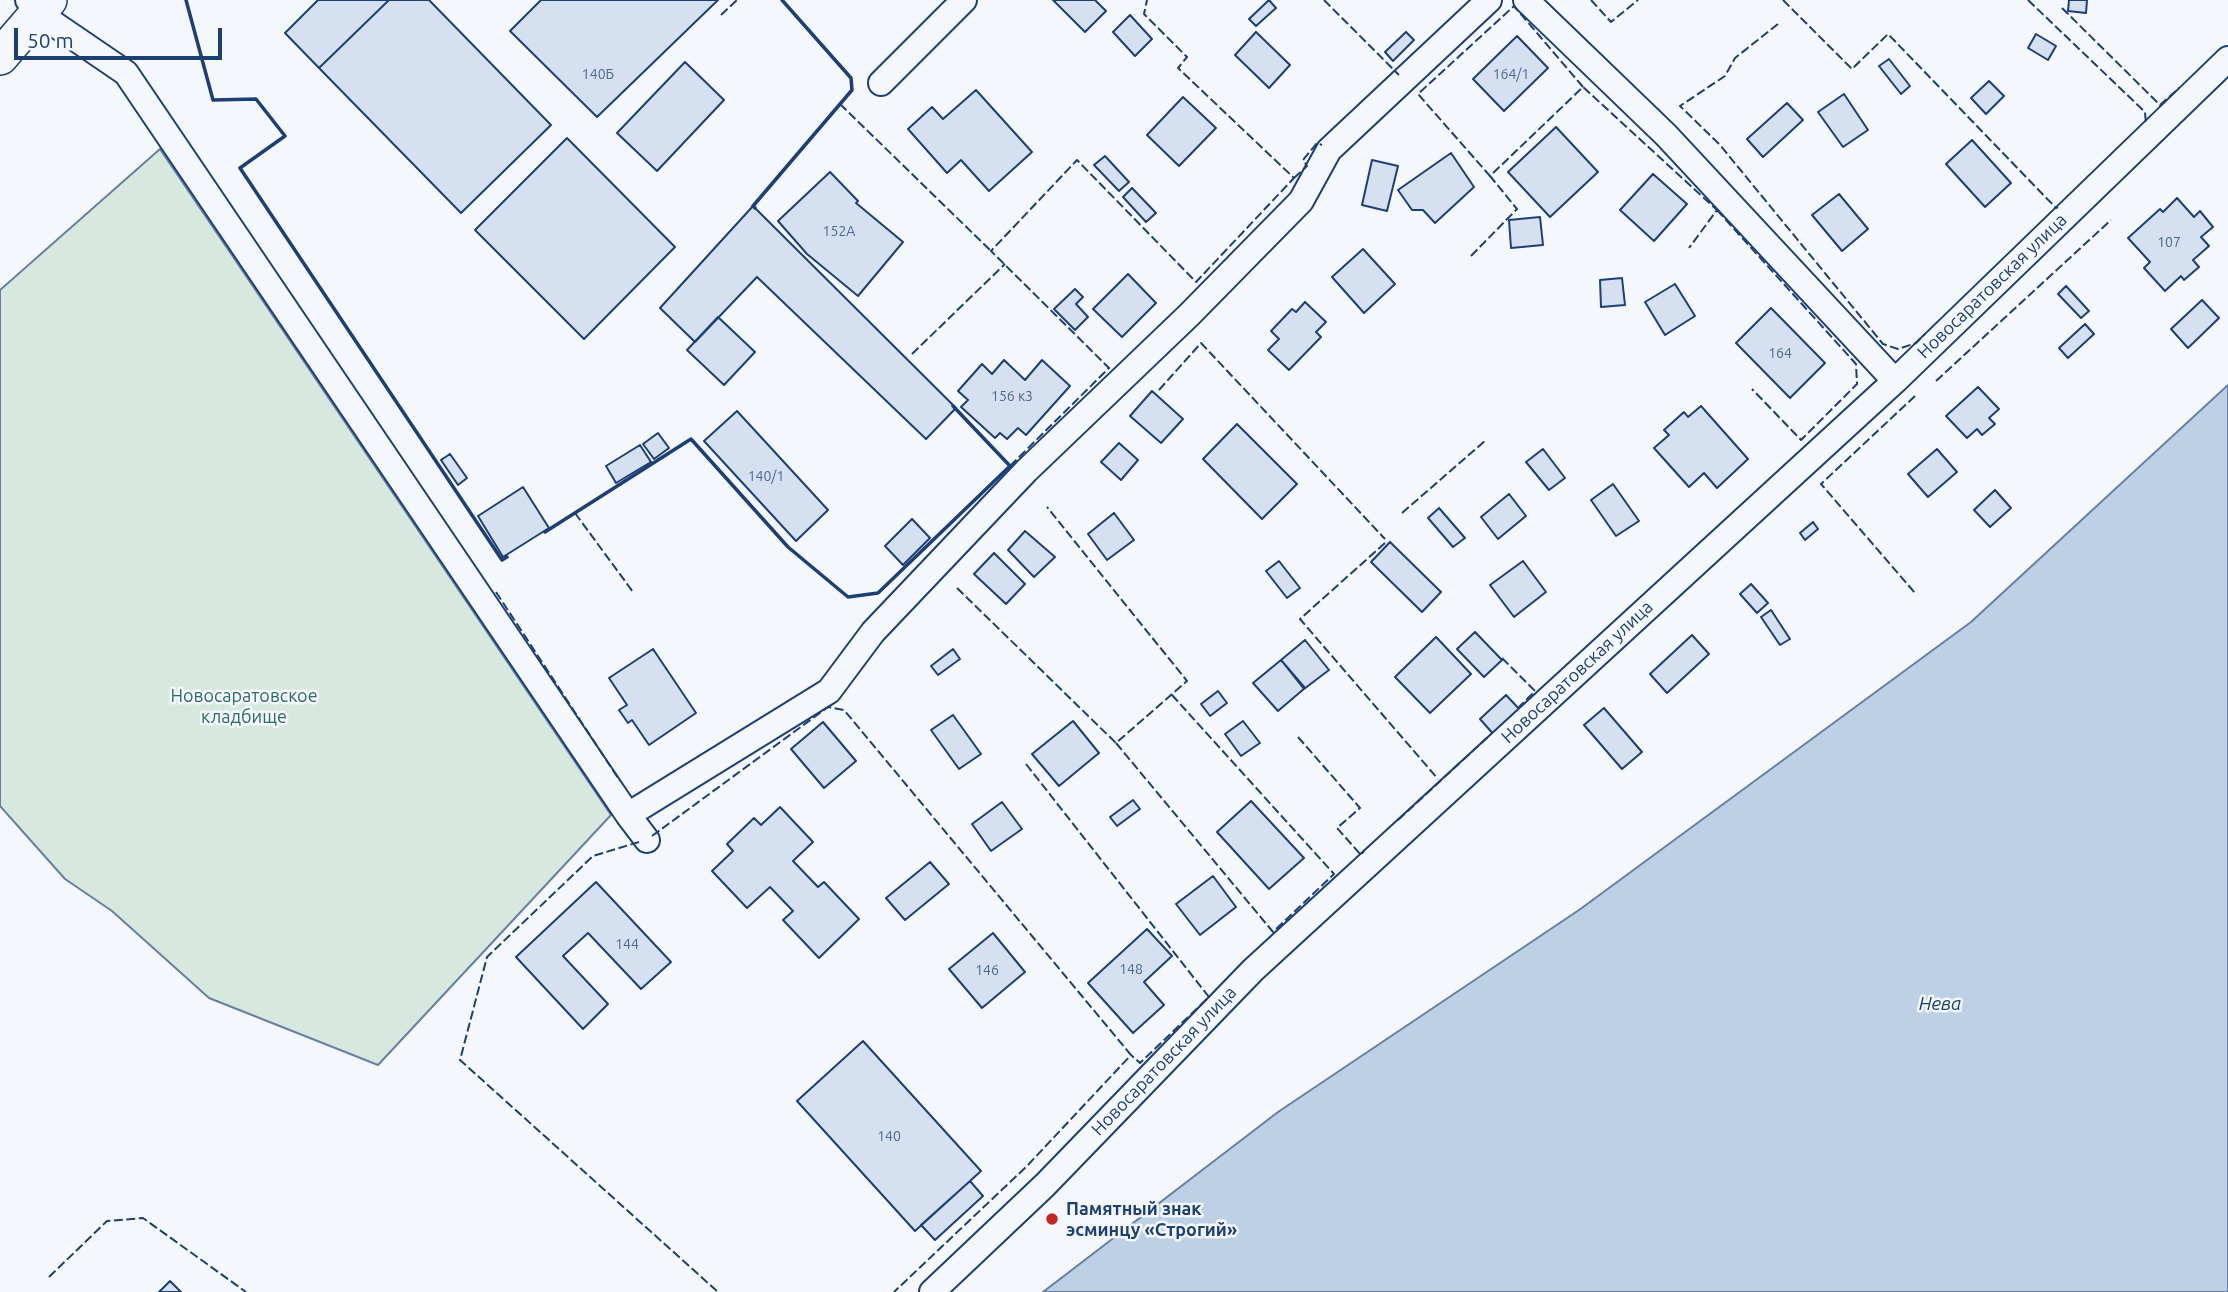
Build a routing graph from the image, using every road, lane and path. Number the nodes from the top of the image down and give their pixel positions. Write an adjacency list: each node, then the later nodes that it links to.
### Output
1 (964, 0): 7 (street)
2 (1489, 0): 9 (street)
3 (1526, 0): 8 (street)
4 (38, 4): 5 (main road); 9 (street)
5 (0, 58)
6 (2228, 59): 8 (street, Новосаратовская улица)
7 (881, 83)
8 (1895, 381): 11 (street, Новосаратовская улица)
9 (628, 815): 10 (street)
10 (647, 840)
11 (932, 1292)

